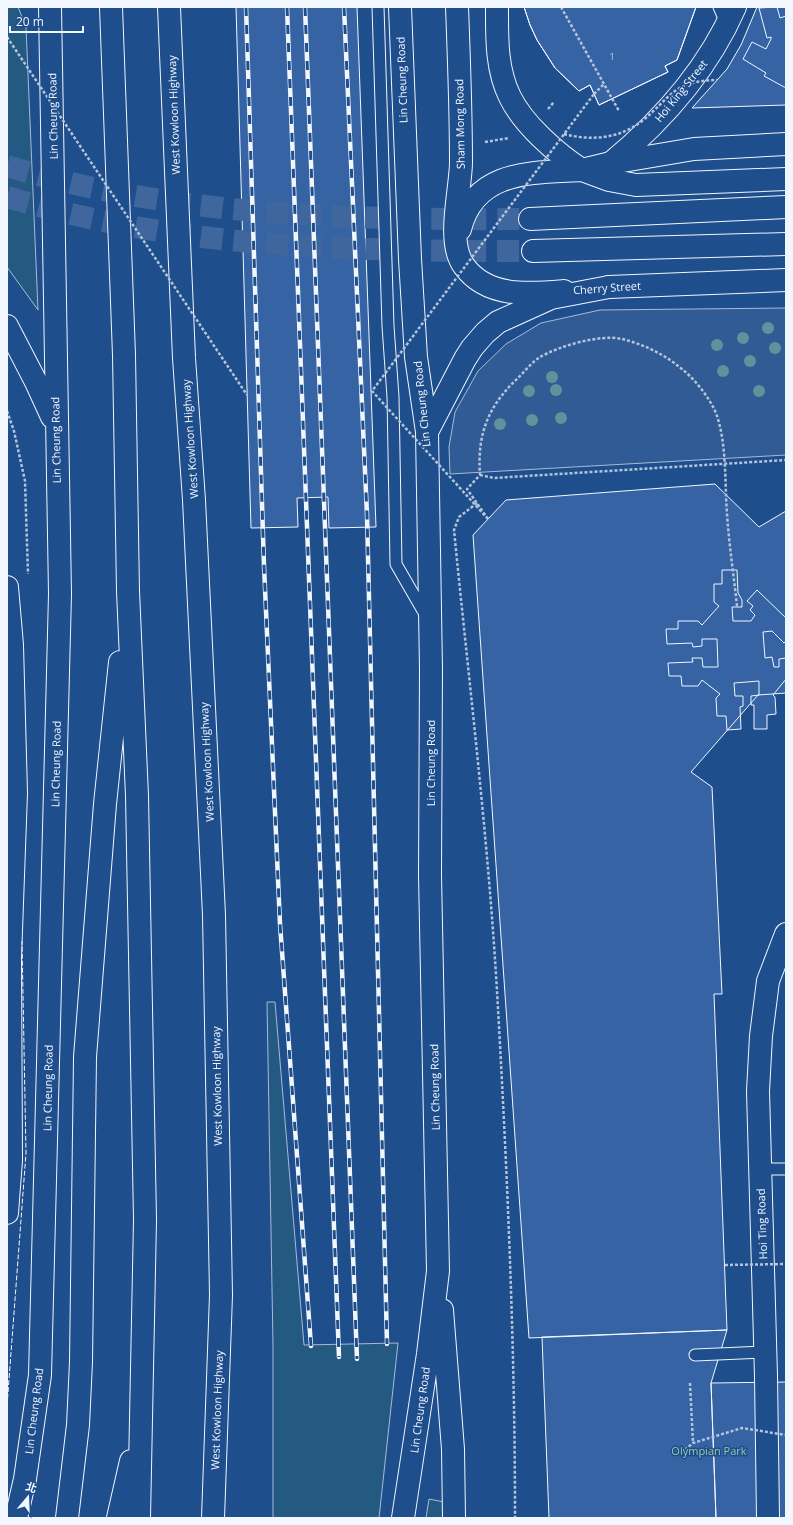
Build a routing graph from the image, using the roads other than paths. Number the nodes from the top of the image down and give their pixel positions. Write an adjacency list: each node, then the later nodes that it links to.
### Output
1 (50, 7): 21 (main road, Lin Cheung Road)
2 (111, 7): 24 (main road)
3 (169, 7): 37 (main road, West Kowloon Highway)
4 (378, 7): 25 (lane)
5 (400, 7): 22 (main road, Lin Cheung Road)
6 (458, 7): 15 (main road, Sham Mong Road)
7 (497, 7): 11 (main road)
8 (727, 13): 10 (main road, Hoi King Street)
9 (786, 144): 10 (main road)
10 (611, 163): 11 (main road)
11 (582, 170): 12 (main road); 15 (main road)
12 (786, 179)
13 (786, 207): 14 (main road)
14 (530, 219)
15 (456, 241): 19 (main road, Cherry Street)
16 (786, 244): 17 (main road)
17 (533, 251)
18 (786, 280): 19 (main road, Cherry Street)
19 (609, 287): 22 (main road)
20 (7, 326): 21 (main road)
21 (56, 428): 38 (main road, Lin Cheung Road)
22 (427, 432): 25 (main road, Lin Cheung Road)
23 (7, 587): 26 (main road)
24 (128, 591): 36 (main road); 39 (main road)
25 (429, 622): 33 (main road, Lin Cheung Road)
26 (10, 686): 27 (main road)
27 (11, 750): 28 (main road)
28 (12, 793): 32 (main road)
29 (786, 934): 30 (main road, Hoi Ting Road)
30 (761, 1169): 31 (lane); 34 (main road, Hoi Ting Road)
31 (786, 1169)
32 (7, 1204)
33 (438, 1271): 42 (main road, Lin Cheung Road); 43 (main road)
34 (766, 1352): 35 (lane); 44 (main road, Hoi Ting Road)
35 (695, 1355)
36 (141, 1409): 40 (main road); 41 (main road)
37 (215, 1514)
38 (16, 1518)
39 (67, 1518)
40 (118, 1518)
41 (139, 1518)
42 (403, 1518)
43 (454, 1518)
44 (768, 1518)

